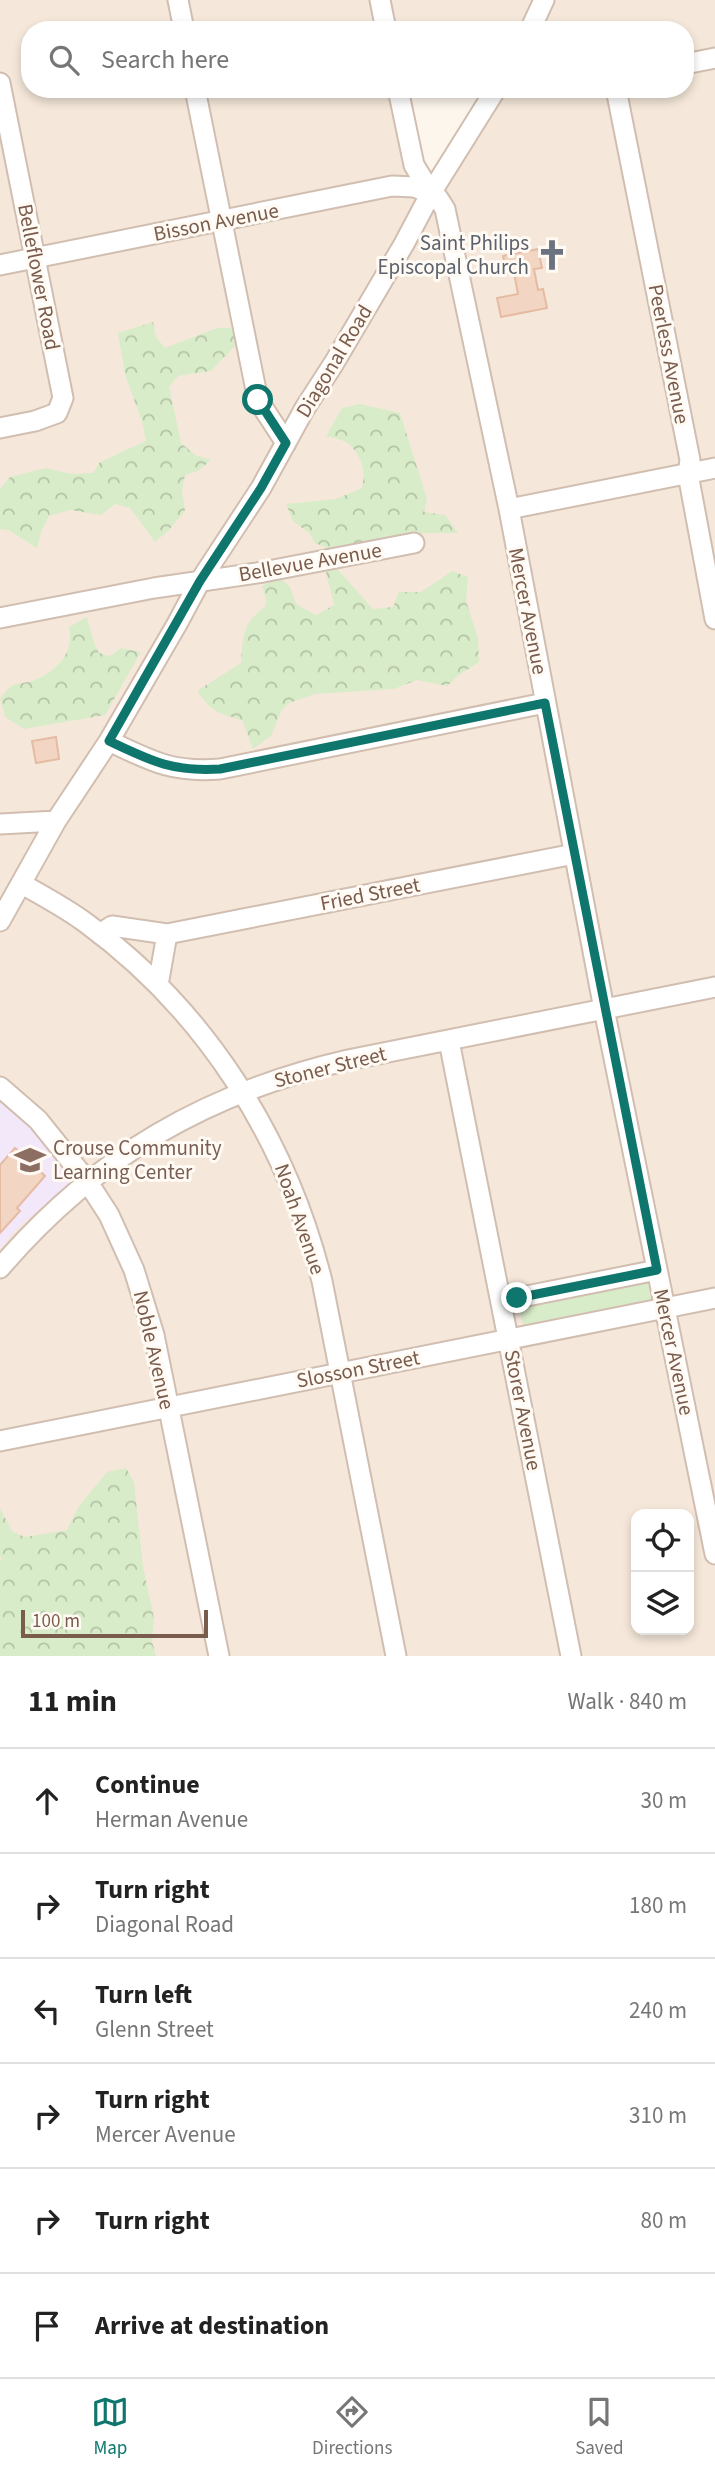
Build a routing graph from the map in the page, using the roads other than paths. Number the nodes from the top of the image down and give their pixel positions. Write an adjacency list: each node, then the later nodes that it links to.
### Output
1 (178, 0): 4 (street)
2 (380, 0): 5 (street)
3 (544, 0): 6 (street)
4 (182, 21)
5 (384, 21)
6 (534, 21)
7 (715, 58): 8 (street)
8 (694, 62)
9 (0, 83): 16 (street, Belleflower Road)
10 (197, 98): 15 (street)
11 (400, 98): 14 (street, Mercer Avenue)
12 (490, 98): 14 (street, Diagonal Road)
13 (618, 98): 21 (street, Peerless Avenue)
14 (431, 193): 15 (street, Bisson Avenue); 19 (street, Diagonal Road); 22 (street, Mercer Avenue)
15 (221, 220): 16 (street, Bisson Avenue); 19 (street)
16 (36, 257): 17 (street, Bisson Avenue); 18 (street, Belleflower Road)
17 (0, 265)
18 (0, 428)
19 (286, 443): 24 (street, Diagonal Road)
20 (715, 468): 21 (street)
21 (688, 474): 22 (street); 26 (street, Peerless Avenue)
22 (509, 509): 27 (street, Mercer Avenue)
23 (414, 543): 24 (street, Bellevue Avenue)
24 (200, 581): 25 (street, Bellevue Avenue); 28 (street, Diagonal Road)
25 (0, 618)
26 (715, 619)
27 (545, 703): 28 (street); 31 (street, Mercer Avenue)
28 (109, 741): 29 (street, Diagonal Road)
29 (56, 821): 30 (street); 32 (street, Diagonal Road)
30 (0, 824)
31 (574, 854): 35 (street, Fried Street); 38 (street, Mercer Avenue)
32 (22, 884): 33 (street, Diagonal Road); 34 (street, Noah Avenue)
33 (0, 921)
34 (100, 933): 35 (street, Fried Street); 36 (street, Noah Avenue)
35 (167, 934): 36 (street)
36 (158, 985): 41 (street, Noah Avenue)
37 (715, 987): 38 (street, Stoner Street)
38 (604, 1009): 39 (street, Stoner Street); 44 (street, Mercer Avenue)
39 (449, 1041): 41 (street, Stoner Street); 46 (street, Storer Avenue)
40 (0, 1087): 42 (street, Noble Avenue)
41 (243, 1092): 42 (street, Stoner Street); 49 (street, Noah Avenue)
42 (87, 1181): 43 (street, Stoner Street); 50 (street, Noble Avenue)
43 (0, 1268)
44 (657, 1270): 46 (street); 47 (street, Mercer Avenue)
45 (715, 1298): 47 (street, Slosson Street)
46 (502, 1301): 48 (street, Storer Avenue)
47 (666, 1308): 48 (street, Slosson Street); 52 (street, Mercer Avenue)
48 (509, 1340): 49 (street, Slosson Street); 55 (street, Storer Avenue)
49 (339, 1373): 50 (street, Slosson Street); 54 (street, Noah Avenue)
50 (168, 1407): 51 (street, Slosson Street); 53 (street, Noble Avenue)
51 (0, 1441)
52 (715, 1554)
53 (219, 1656)
54 (396, 1656)
55 (572, 1656)

